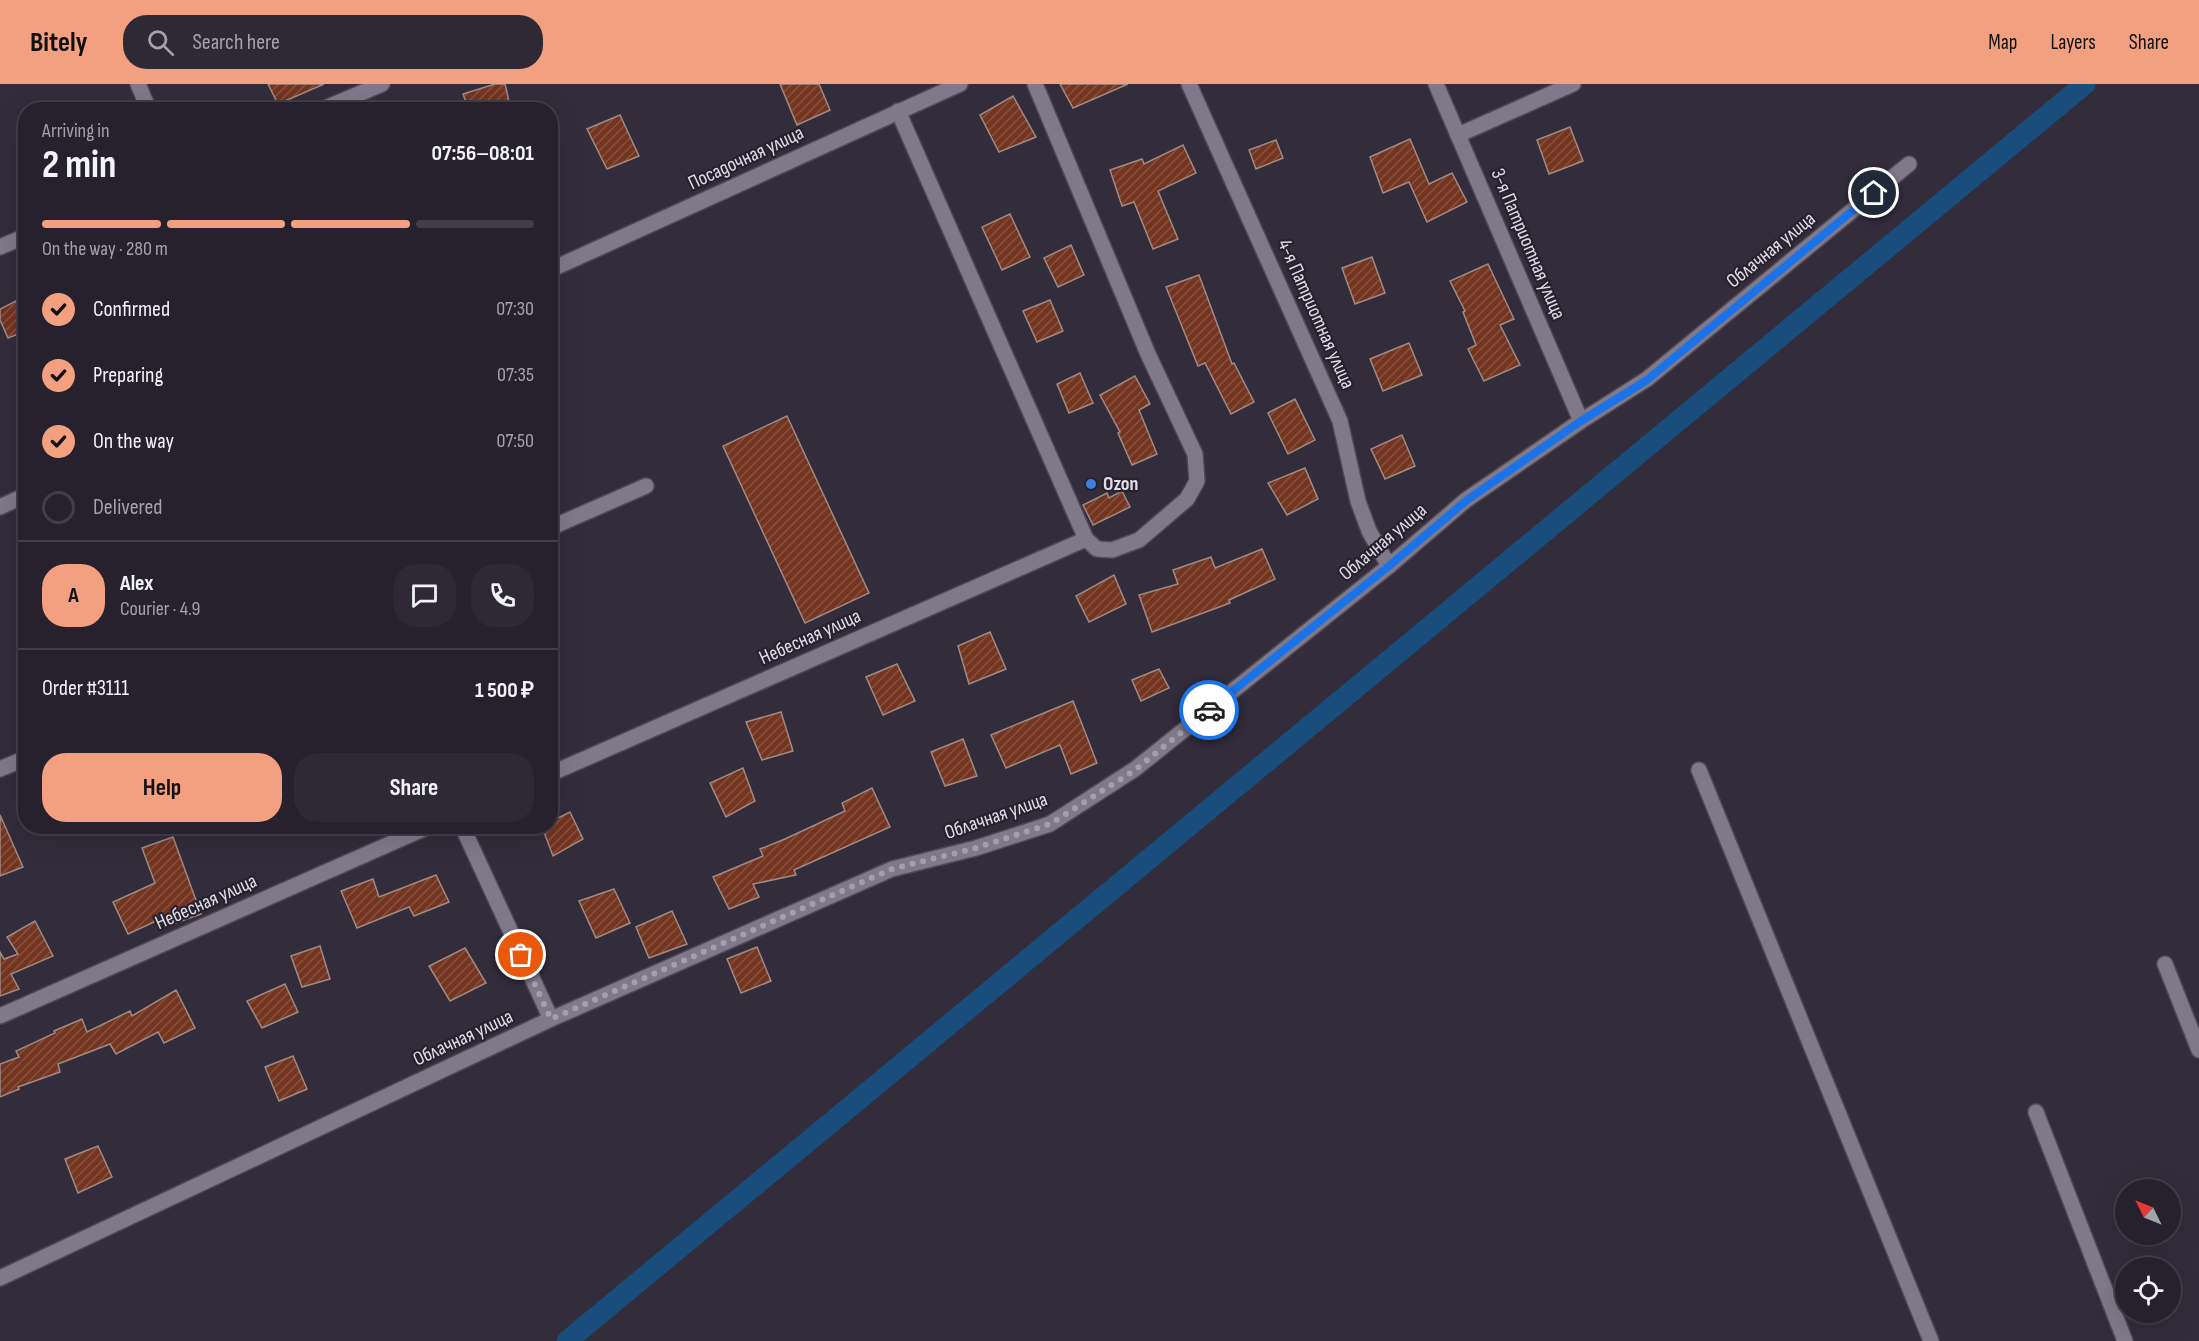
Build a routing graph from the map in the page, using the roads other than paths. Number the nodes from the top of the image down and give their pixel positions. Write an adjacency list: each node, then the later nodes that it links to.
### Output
1 (138, 84): 8 (street)
2 (382, 84): 9 (street)
3 (960, 84): 10 (street, Посадочная улица)
4 (1035, 84): 21 (street)
5 (1189, 84): 22 (street, 4-я Патриотная улица)
6 (1436, 84): 11 (street, 3-я Патриотная улица)
7 (1573, 84): 11 (street)
8 (146, 102)
9 (340, 102)
10 (897, 111): 15 (street, Посадочная улица); 21 (street)
11 (1458, 135): 16 (street, 3-я Патриотная улица)
12 (1909, 165): 16 (street, Облачная улица)
13 (18, 239): 14 (street)
14 (0, 247)
15 (558, 266)
16 (1581, 421): 22 (street, Облачная улица)
17 (646, 486): 20 (street)
18 (18, 499): 19 (street)
19 (0, 507)
20 (558, 524)
21 (1086, 539): 25 (street, Небесная улица)
22 (1389, 566): 31 (street, Облачная улица)
23 (18, 761): 24 (street)
24 (0, 769)
25 (558, 770)
26 (1699, 770): 35 (street)
27 (412, 834): 30 (street, Небесная улица)
28 (466, 834): 31 (street)
29 (2165, 964): 32 (street)
30 (0, 1016)
31 (551, 1019): 34 (street, Облачная улица)
32 (2199, 1050)
33 (2036, 1112): 36 (street)
34 (0, 1278)
35 (1931, 1341)
36 (2125, 1341)

